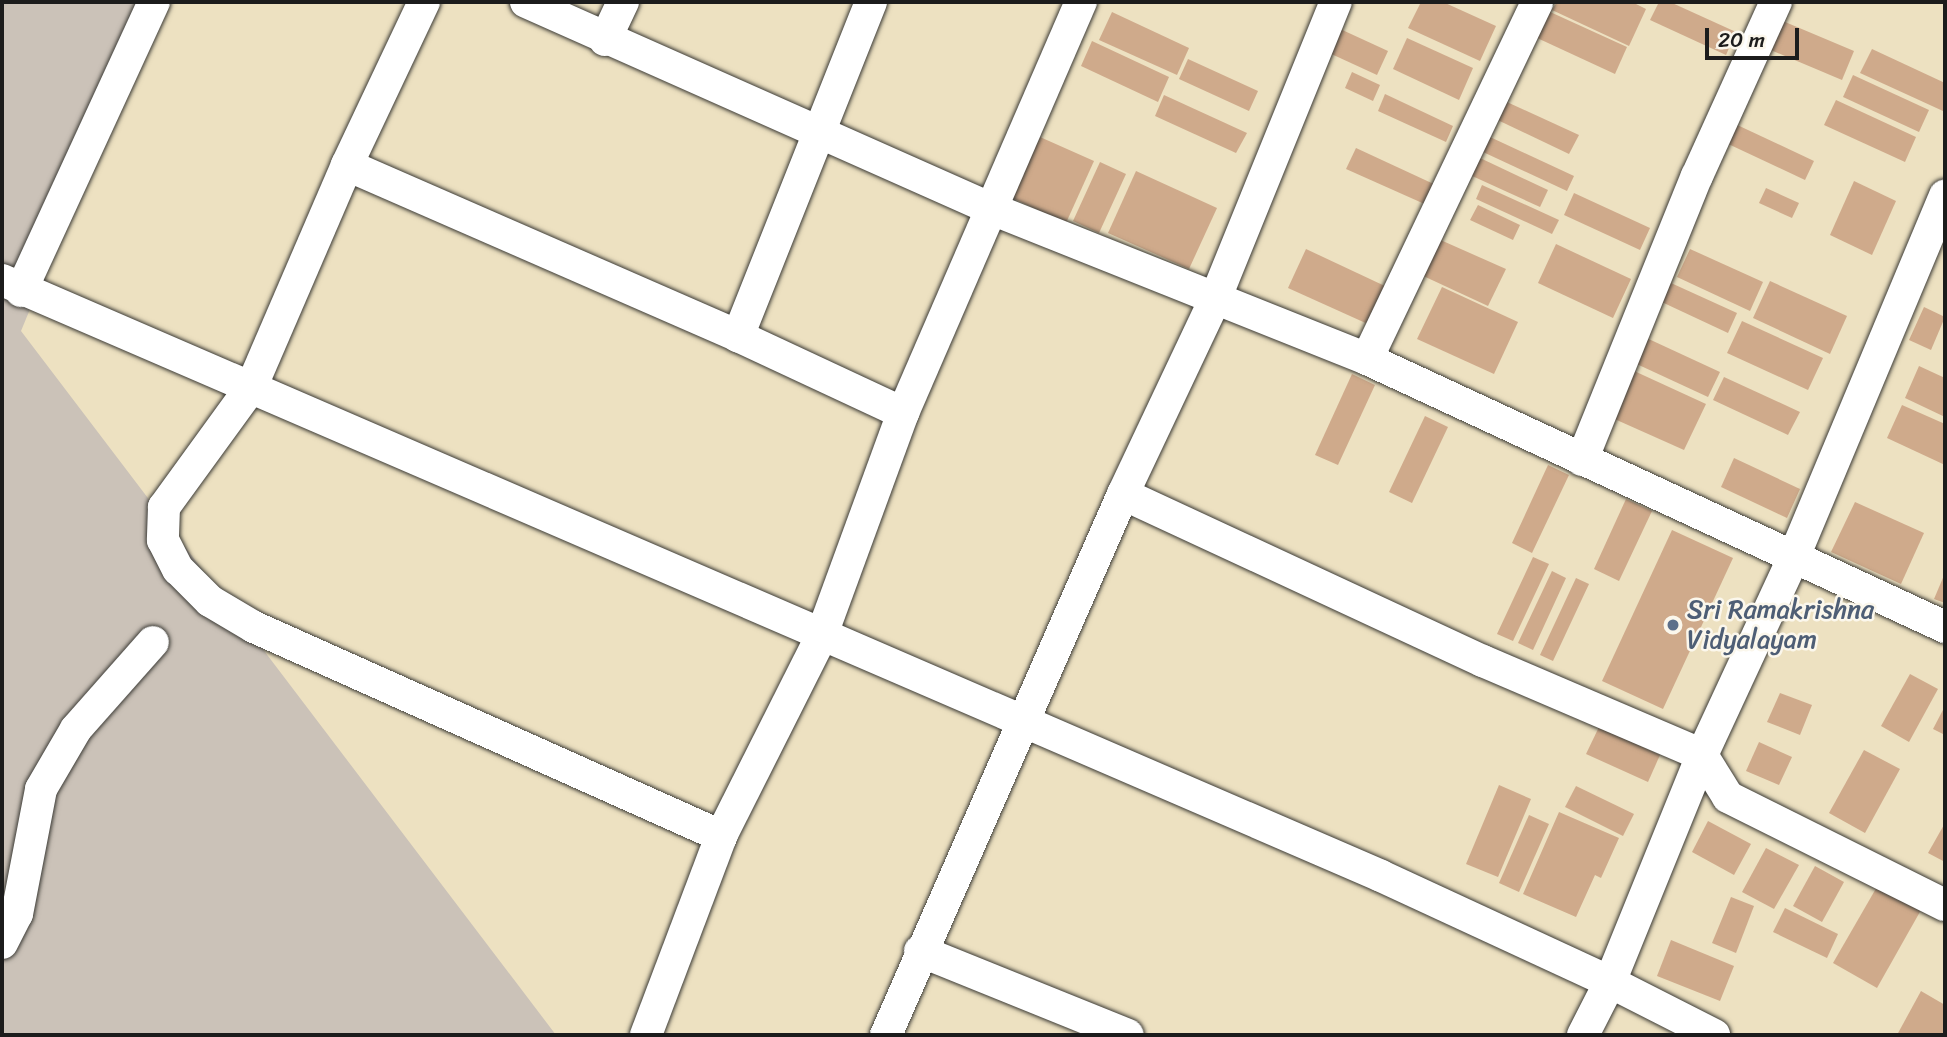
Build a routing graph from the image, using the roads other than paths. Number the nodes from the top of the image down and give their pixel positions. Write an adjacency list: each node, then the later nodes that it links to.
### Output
1 (154, 2): 15 (street)
2 (424, 2): 12 (street)
3 (526, 2): 10 (street)
4 (623, 2): 10 (street)
5 (871, 2): 11 (street)
6 (1082, 2): 14 (street)
7 (1336, 2): 16 (street)
8 (1537, 2): 18 (street)
9 (1776, 2): 21 (street)
10 (605, 40): 11 (street)
11 (817, 132): 14 (street); 17 (street)
12 (347, 165): 17 (street); 19 (street)
13 (1945, 196): 23 (street)
14 (992, 209): 16 (street); 20 (street)
15 (11, 285): 19 (street)
16 (1216, 297): 18 (street); 22 (street)
17 (738, 336): 20 (street)
18 (1367, 359): 21 (street)
19 (252, 386): 25 (street); 29 (street)
20 (904, 413): 25 (street)
21 (1582, 460): 23 (street)
22 (1124, 494): 27 (street); 28 (street)
23 (1793, 559): 24 (street); 28 (street)
24 (1945, 627)
25 (821, 637): 27 (street); 29 (street)
26 (153, 642): 31 (street)
27 (1026, 723): 32 (street); 33 (street)
28 (1702, 755): 30 (street); 33 (street)
29 (721, 836): 34 (street)
30 (1945, 905)
31 (2, 943)
32 (920, 951): 35 (street); 36 (street)
33 (1610, 982): 37 (street); 38 (street)
34 (646, 1035)
35 (886, 1035)
36 (1128, 1035)
37 (1583, 1035)
38 (1714, 1035)

